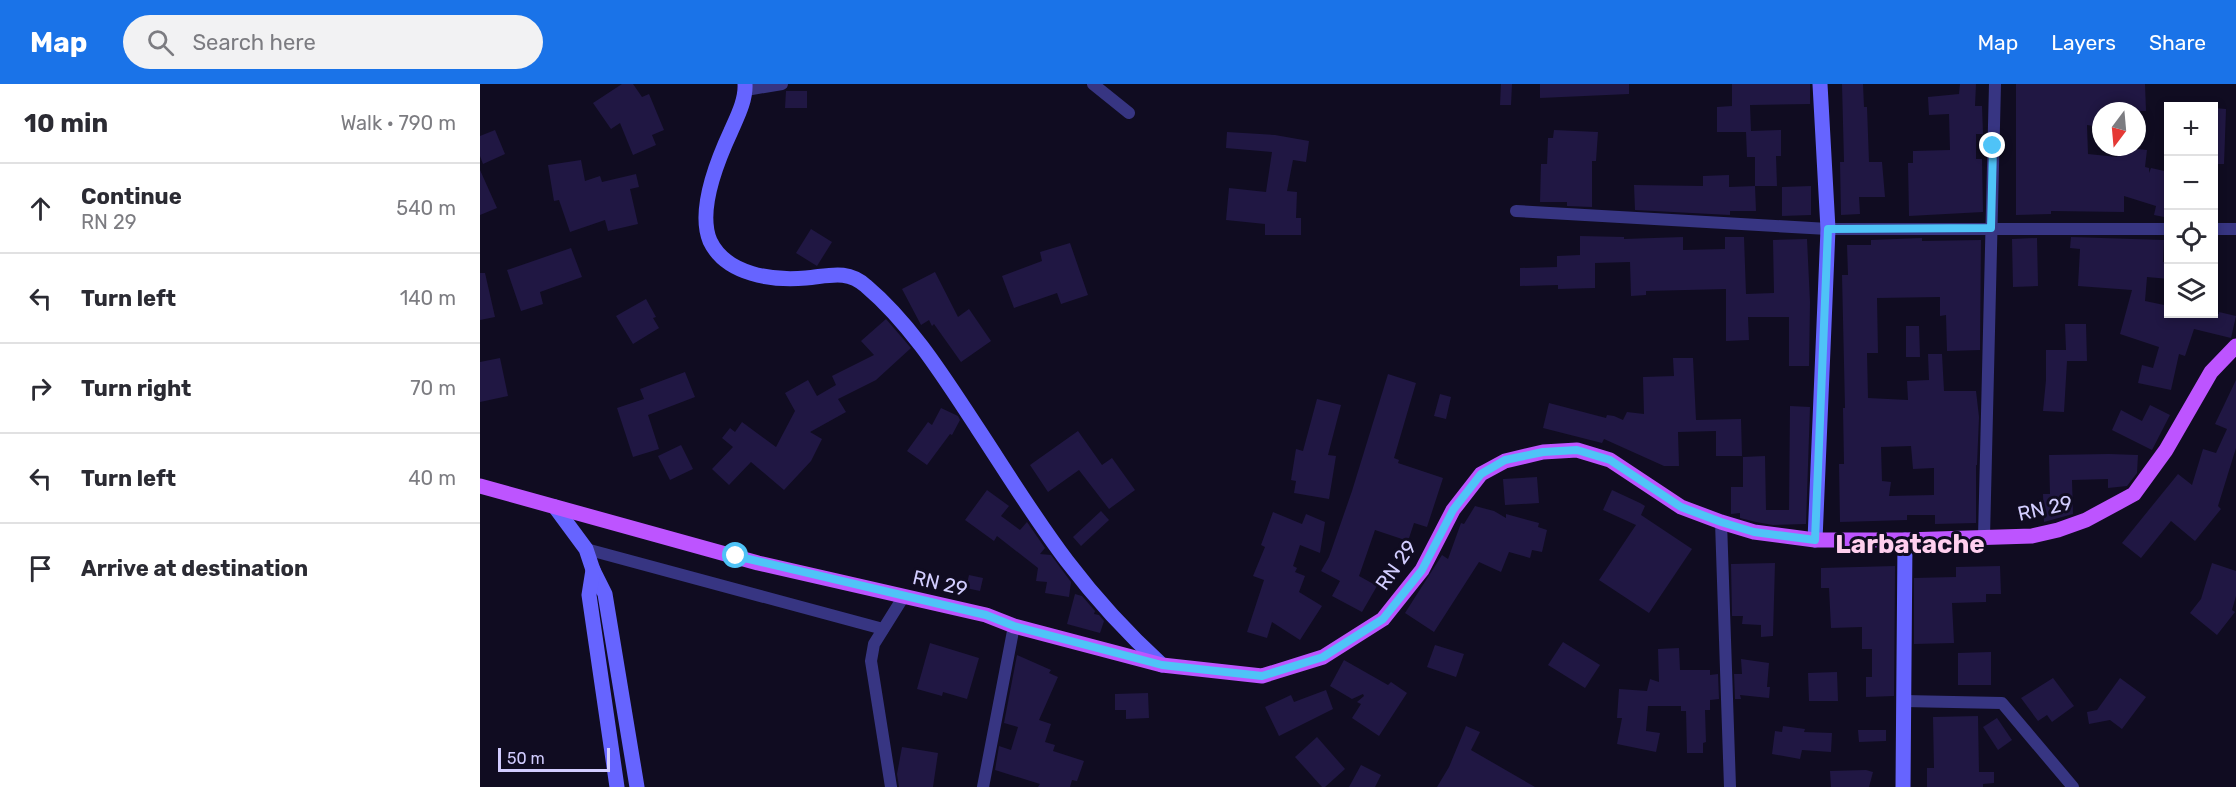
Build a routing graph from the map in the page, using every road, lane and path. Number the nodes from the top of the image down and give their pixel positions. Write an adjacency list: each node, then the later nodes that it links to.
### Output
1 (782, 84): 5 (street)
2 (1094, 84): 6 (street)
3 (1820, 84): 9 (main road)
4 (1995, 84): 8 (street)
5 (746, 87): 25 (main road)
6 (1129, 113)
7 (1516, 211): 9 (street)
8 (1991, 228): 9 (street); 10 (street); 17 (street)
9 (1828, 229): 18 (main road)
10 (2164, 229)
11 (2218, 229): 12 (street)
12 (2236, 229)
13 (2236, 346): 17 (main road, RN 29 / RN 29)
14 (480, 486): 15 (main road, RN 29 / RN 29)
15 (555, 507): 20 (main road); 22 (main road, RN 29 / RN 29)
16 (1721, 522): 18 (main road, RN 29 / RN 29); 25 (main road, RN 29 / RN 29); 31 (street)
17 (1984, 537): 19 (main road, RN 29 / RN 29)
18 (1815, 540): 19 (main road, RN 29 / RN 29)
19 (1905, 540): 26 (main road)
20 (586, 549): 21 (main road); 24 (street)
21 (593, 570): 27 (main road); 28 (main road)
22 (904, 596): 23 (main road, RN 29 / RN 29); 24 (street)
23 (1014, 626): 25 (main road, RN 29 / RN 29); 30 (street)
24 (883, 629): 29 (street)
25 (1162, 665)
26 (1904, 701): 32 (main road); 33 (street)
27 (617, 787)
28 (637, 787)
29 (891, 787)
30 (983, 787)
31 (1730, 787)
32 (1903, 787)
33 (2073, 787)

